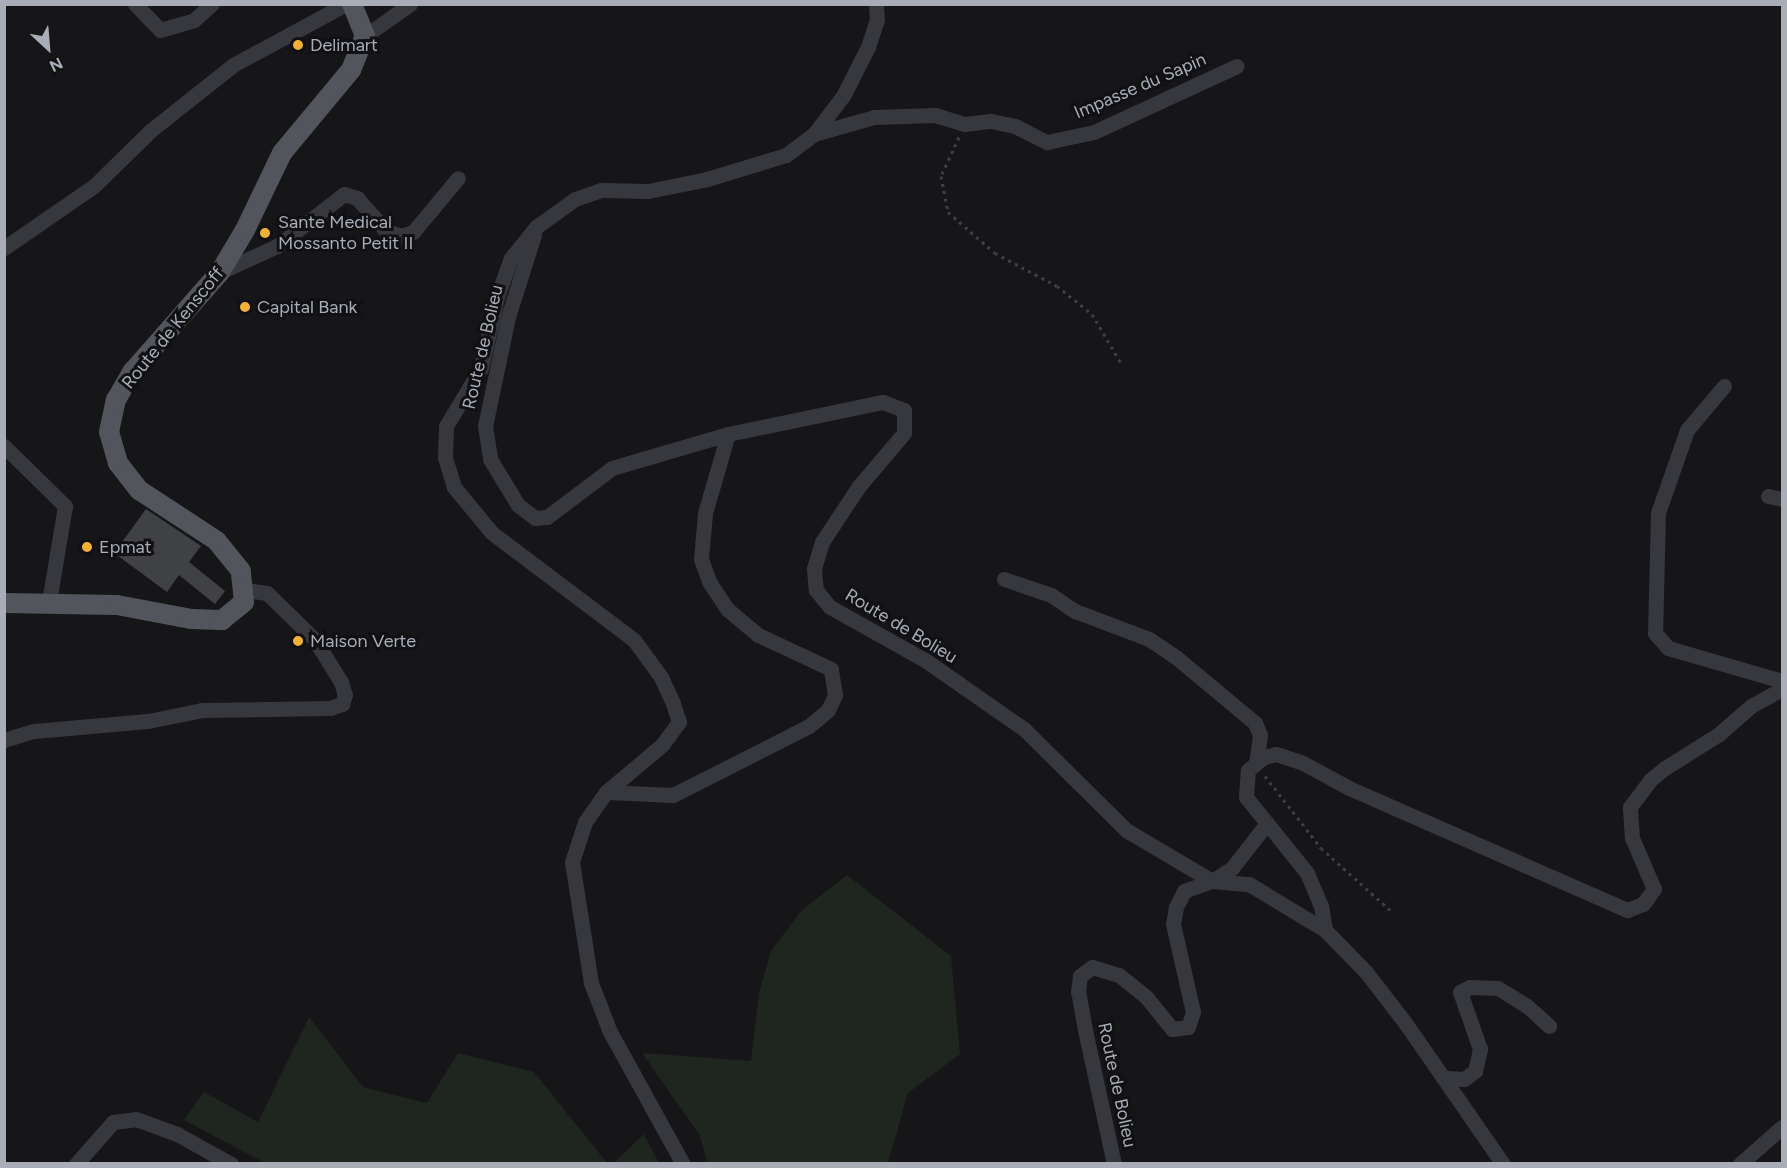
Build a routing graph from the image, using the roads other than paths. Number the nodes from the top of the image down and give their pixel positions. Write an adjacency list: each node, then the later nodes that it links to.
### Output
1 (135, 4): 2 (street)
2 (212, 4)
3 (346, 4): 12 (street)
4 (352, 4): 7 (main road)
5 (410, 4): 7 (street)
6 (876, 4): 9 (street)
7 (365, 36): 13 (main road, Route de Kenscoff)
8 (1237, 66): 9 (street, Impasse du Sapin)
9 (814, 134): 11 (street)
10 (458, 178): 13 (street)
11 (536, 227): 15 (street, Route de Bolieu); 25 (street)
12 (4, 248)
13 (220, 272): 18 (main road, Route de Kenscoff)
14 (1724, 386): 21 (street)
15 (728, 434): 25 (street); 27 (street, Route de Bolieu)
16 (4, 446): 20 (street)
17 (1004, 579): 24 (street)
18 (245, 590): 20 (main road); 23 (street)
19 (4, 603): 20 (main road)
20 (49, 603)
21 (1782, 681)
22 (1782, 689): 24 (street)
23 (4, 740)
24 (1256, 762): 26 (street)
25 (606, 792): 34 (street)
26 (1267, 823): 27 (street); 28 (street)
27 (1212, 881): 28 (street); 35 (street, Route de Bolieu)
28 (1325, 930): 30 (street)
29 (1549, 1026): 30 (street)
30 (1446, 1078): 36 (street)
31 (1782, 1127): 37 (street)
32 (76, 1164): 33 (street)
33 (231, 1164)
34 (683, 1164)
35 (1114, 1164)
36 (1503, 1164)
37 (1740, 1164)

